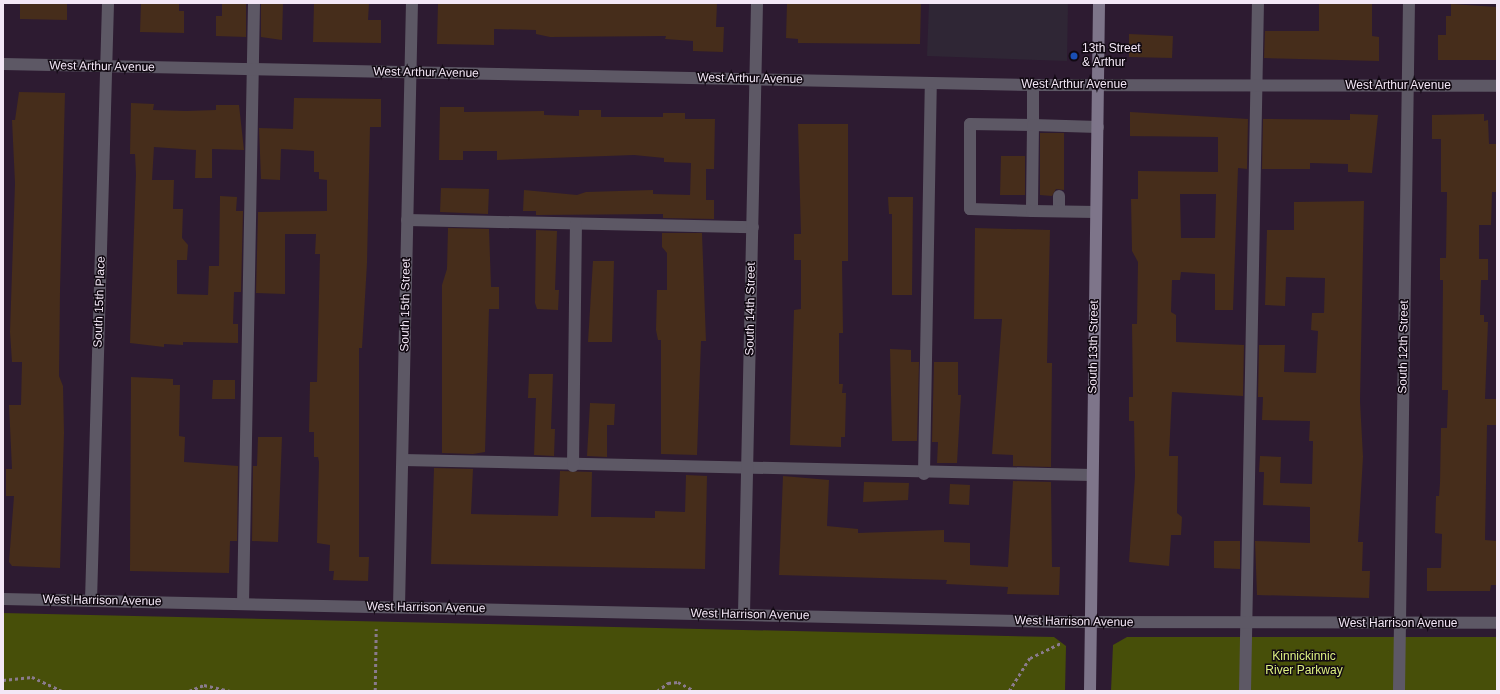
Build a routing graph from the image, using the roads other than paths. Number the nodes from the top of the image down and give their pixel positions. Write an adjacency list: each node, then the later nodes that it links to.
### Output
1 (108, 3): 9 (street, South 15th Place)
2 (254, 3): 10 (street)
3 (412, 3): 11 (street, South 15th Street)
4 (758, 3): 12 (street, South 14th Street)
5 (1100, 3): 15 (street, South 13th Street)
6 (1258, 3): 16 (street)
7 (1409, 3): 17 (street, South 12th Street)
8 (3, 64): 9 (street, West Arthur Avenue)
9 (107, 68): 10 (street, West Arthur Avenue); 34 (street, South 15th Place)
10 (253, 70): 11 (street, West Arthur Avenue); 35 (street)
11 (410, 72): 12 (street, West Arthur Avenue); 25 (street, South 15th Street)
12 (756, 79): 13 (street, West Arthur Avenue); 27 (street, South 14th Street)
13 (931, 83): 14 (street, West Arthur Avenue); 31 (street)
14 (1033, 85): 15 (street, West Arthur Avenue); 19 (street)
15 (1098, 85): 16 (street, West Arthur Avenue); 20 (street, South 13th Street)
16 (1256, 85): 17 (street, West Arthur Avenue); 40 (street)
17 (1408, 86): 18 (street, West Arthur Avenue); 41 (street, South 12th Street)
18 (1497, 86)
19 (1033, 126): 20 (street); 22 (street); 22 (street)
20 (1098, 127): 24 (street, South 13th Street)
21 (1059, 196): 23 (street)
22 (1032, 211): 23 (street)
23 (1059, 211): 24 (street)
24 (1096, 212): 32 (street, South 13th Street)
25 (407, 220): 26 (street); 28 (street, South 15th Street)
26 (576, 224): 27 (street); 29 (street)
27 (753, 227): 30 (street, South 14th Street)
28 (403, 460): 29 (street); 36 (street, South 15th Street)
29 (573, 466): 30 (street)
30 (748, 468): 31 (street); 37 (street, South 14th Street)
31 (924, 474): 32 (street)
32 (1092, 475): 38 (street, South 13th Street)
33 (3, 599): 34 (street, West Harrison Avenue)
34 (91, 601): 35 (street, West Harrison Avenue)
35 (243, 604): 36 (street, West Harrison Avenue)
36 (399, 607): 37 (street, West Harrison Avenue)
37 (744, 614): 38 (street, West Harrison Avenue)
38 (1091, 622): 40 (street, West Harrison Avenue); 42 (street, South 13th Street)
39 (1497, 623): 41 (street, West Harrison Avenue)
40 (1247, 624): 41 (street, West Harrison Avenue); 43 (street)
41 (1400, 624): 44 (street, South 12th Street)
42 (1090, 691)
43 (1245, 691)
44 (1399, 691)

